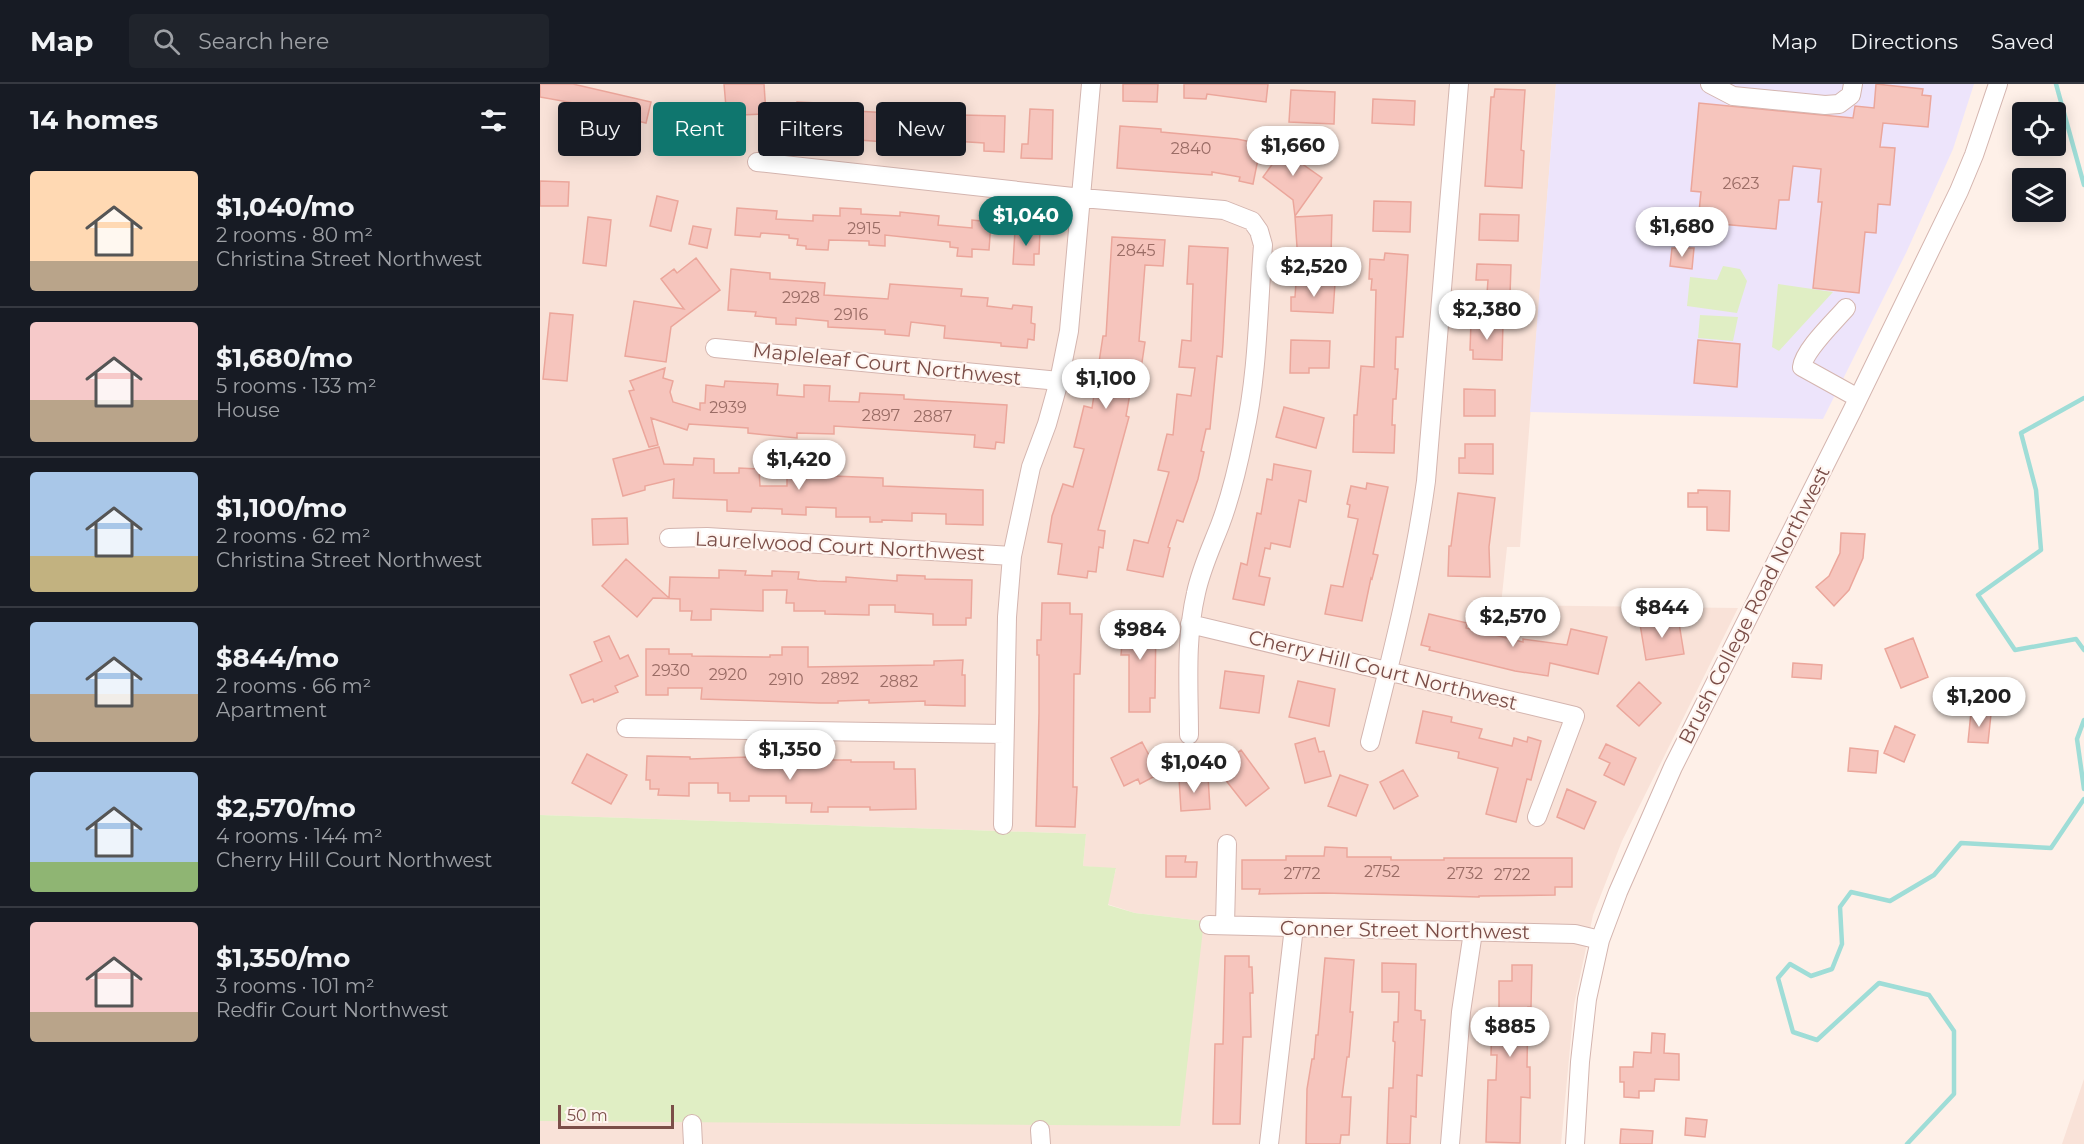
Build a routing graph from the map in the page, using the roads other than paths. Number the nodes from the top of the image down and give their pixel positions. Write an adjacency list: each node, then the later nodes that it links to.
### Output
1 (1092, 84): 7 (street)
2 (1459, 84): 15 (street)
3 (1710, 84): 4 (street)
4 (1852, 84)
5 (1998, 84): 11 (street, Brush College Road Northwest)
6 (757, 162): 7 (street)
7 (1082, 198): 10 (street); 14 (street)
8 (1846, 308): 11 (street)
9 (715, 348): 10 (street, Mapleleaf Court Northwest)
10 (1059, 381): 13 (street)
11 (1858, 398): 25 (street, Brush College Road Northwest)
12 (669, 538): 13 (street, Laurelwood Court Northwest)
13 (1012, 556): 17 (street)
14 (1191, 624): 15 (street, Cherry Hill Court Northwest); 18 (street)
15 (1388, 672): 19 (street); 20 (street, Cherry Hill Court Northwest)
16 (626, 728): 17 (street)
17 (1004, 734): 21 (street)
18 (1189, 735)
19 (1370, 742)
20 (1537, 817)
21 (1003, 825)
22 (1227, 844): 23 (street, Conner Street Northwest)
23 (1294, 927): 24 (street, Conner Street Northwest); 28 (street)
24 (1473, 932): 25 (street, Conner Street Northwest); 29 (street)
25 (1600, 940): 30 (street, Brush College Road Northwest)
26 (692, 1124): 27 (street)
27 (693, 1144)
28 (1269, 1144)
29 (1450, 1144)
30 (1575, 1144)

